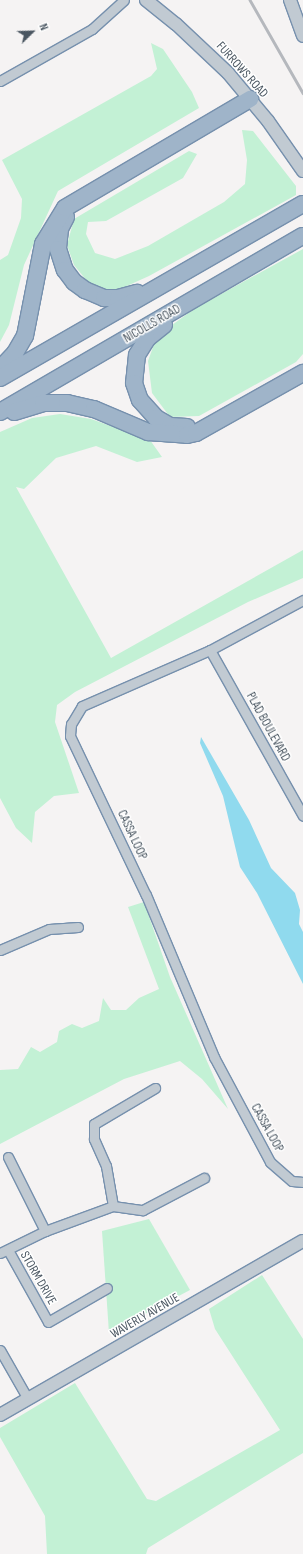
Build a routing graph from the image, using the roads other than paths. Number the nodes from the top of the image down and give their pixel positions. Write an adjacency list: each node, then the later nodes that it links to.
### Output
1 (124, 0): 5 (street)
2 (146, 0): 6 (street, FURROWS ROAD)
3 (290, 0): 4 (street)
4 (303, 36)
5 (0, 81)
6 (250, 98): 7 (street, FURROWS ROAD); 8 (highway)
7 (303, 171)
8 (78, 199): 11 (highway); 13 (highway)
9 (300, 206): 11 (highway)
10 (303, 236): 12 (highway, NICOLLS ROAD)
11 (191, 268): 15 (highway)
12 (204, 294): 16 (highway, NICOLLS ROAD); 18 (highway)
13 (0, 369)
14 (303, 373): 18 (highway)
15 (0, 378)
16 (0, 412)
17 (0, 420): 18 (highway)
18 (214, 423)
19 (303, 600): 20 (street, CASSA LOOP)
20 (210, 650): 21 (street, PLAD BOULEVARD); 27 (street, CASSA LOOP)
21 (303, 816)
22 (78, 927): 23 (street)
23 (0, 950)
24 (155, 1088): 28 (street)
25 (8, 1157): 29 (street)
26 (204, 1178): 28 (street, STORM DRIVE)
27 (303, 1182)
28 (113, 1206): 29 (street, STORM DRIVE)
29 (45, 1231): 31 (street, STORM DRIVE)
30 (303, 1241): 34 (street, WAVERLY AVENUE)
31 (4, 1252): 32 (street, STORM DRIVE)
32 (107, 1288)
33 (0, 1350): 34 (street)
34 (28, 1399): 35 (street, WAVERLY AVENUE)
35 (0, 1416)

